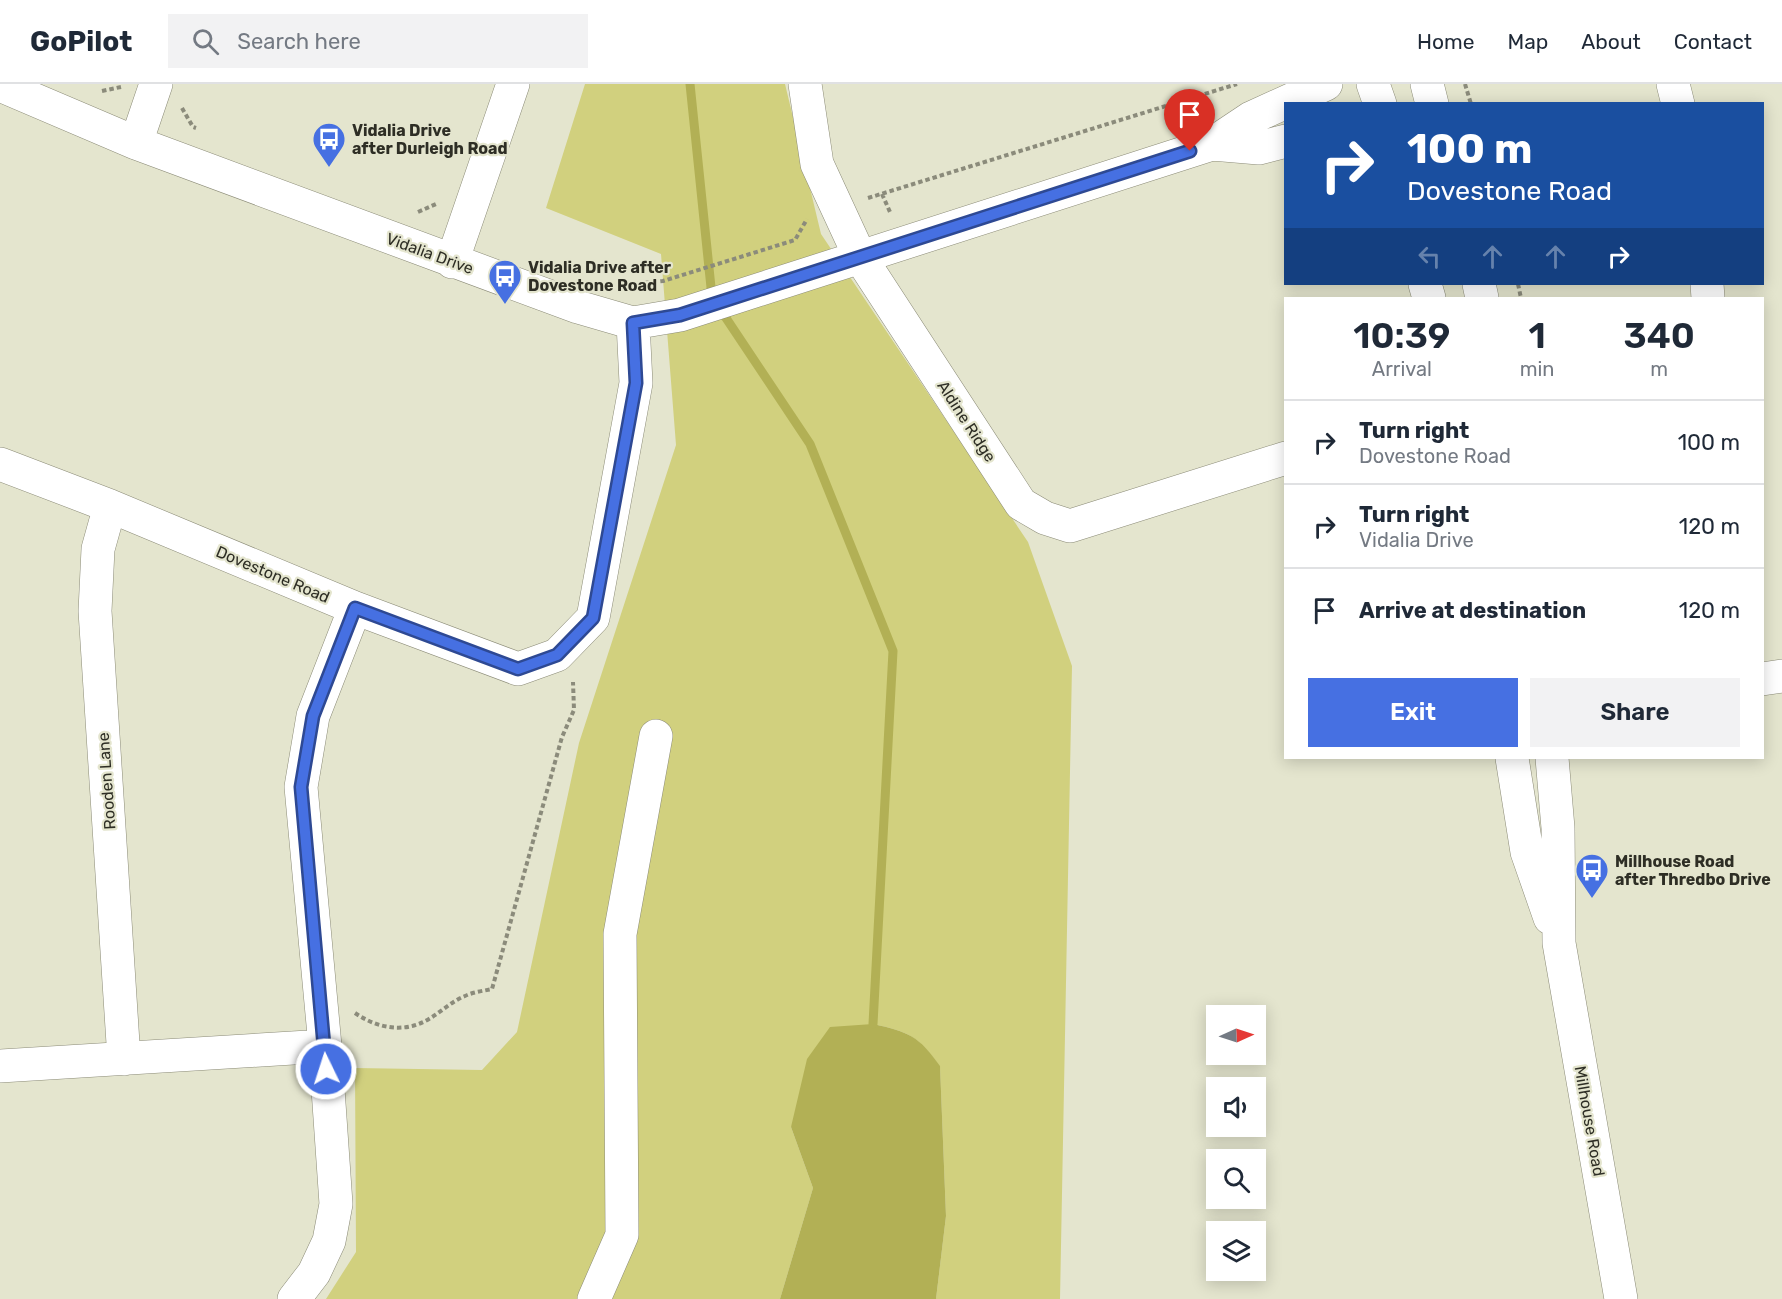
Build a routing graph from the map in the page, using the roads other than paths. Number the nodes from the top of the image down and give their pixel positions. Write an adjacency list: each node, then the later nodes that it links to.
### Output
1 (513, 84): 16 (street)
2 (804, 84): 15 (street, Aldine Ridge)
3 (1326, 84): 8 (street, Vidalia Drive)
4 (1373, 84): 9 (street)
5 (1673, 84): 10 (street)
6 (0, 85): 13 (street, Vidalia Drive)
7 (154, 90): 13 (street)
8 (1286, 102)
9 (1379, 102)
10 (1678, 102)
11 (1284, 103): 14 (street, Vidalia Drive)
12 (1284, 142): 14 (street, Vidalia Drive)
13 (136, 143): 16 (street, Vidalia Drive)
14 (1212, 144): 15 (street, Vidalia Drive)
15 (860, 257): 17 (street, Vidalia Drive); 18 (street, Aldine Ridge)
16 (452, 262): 17 (street, Vidalia Drive)
17 (633, 323): 21 (street, Dovestone Road)
18 (1284, 459)
19 (0, 464): 20 (street, Dovestone Road)
20 (110, 506): 21 (street, Dovestone Road); 29 (street, Rooden Lane)
21 (355, 608): 28 (street)
22 (1782, 676): 23 (street)
23 (1764, 679)
24 (656, 736): 32 (street)
25 (1512, 759): 27 (street, Millhouse Road)
26 (1552, 759): 27 (street, Millhouse Road)
27 (1559, 943): 33 (street, Millhouse Road)
28 (325, 1046): 29 (street); 31 (street)
29 (124, 1059): 30 (street)
30 (0, 1066)
31 (294, 1299)
32 (594, 1299)
33 (1621, 1299)

